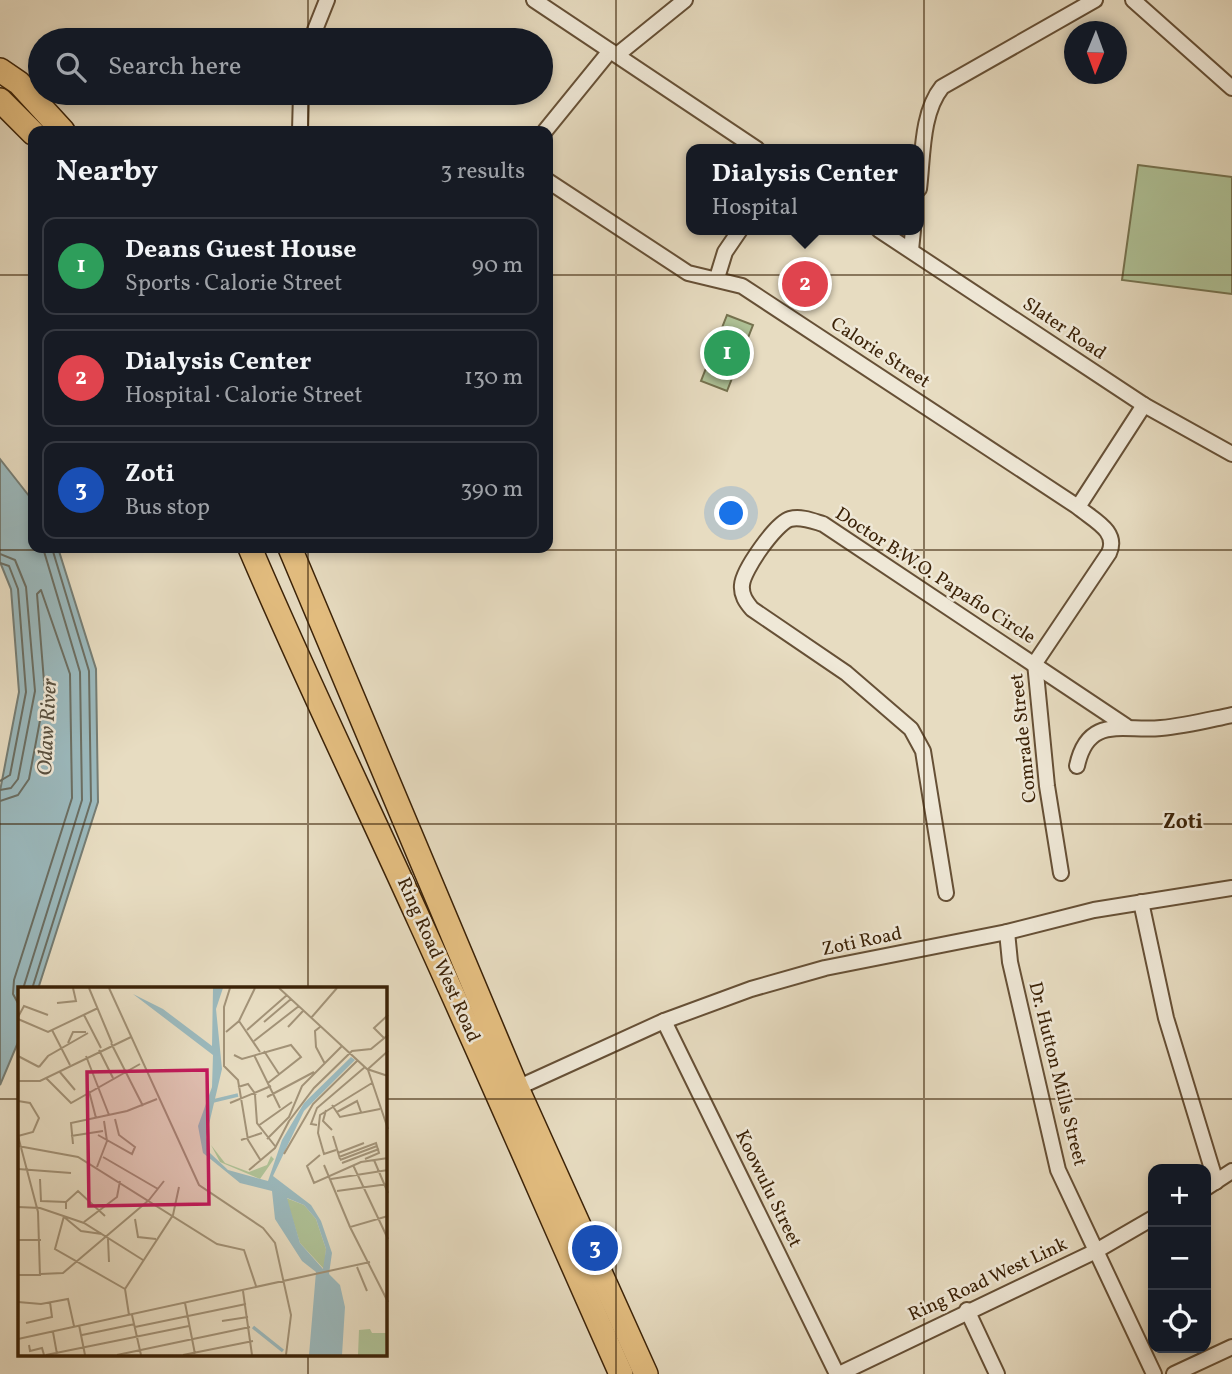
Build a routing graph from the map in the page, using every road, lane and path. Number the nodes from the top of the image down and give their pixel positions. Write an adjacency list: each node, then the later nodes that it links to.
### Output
1 (327, 0): 6 (street)
2 (534, 0): 7 (street)
3 (685, 0): 7 (street)
4 (1094, 0): 19 (street)
5 (1133, 0): 9 (street)
6 (316, 28)
7 (613, 53): 16 (street); 18 (street)
8 (0, 70): 10 (main road)
9 (1232, 88)
10 (28, 93)
11 (0, 100): 17 (main road)
12 (39, 105): 14 (main road)
13 (301, 105): 15 (street)
14 (58, 126)
15 (300, 126)
16 (549, 126)
17 (28, 128)
18 (750, 144)
19 (924, 151)
20 (553, 184): 25 (street, Calorie Street)
21 (737, 235): 25 (street)
22 (887, 235): 24 (street, Slater Road)
23 (912, 235): 24 (street)
24 (911, 250): 26 (street, Slater Road)
25 (718, 278): 28 (street, Calorie Street)
26 (1144, 405): 27 (street, Slater Road); 28 (street)
27 (1232, 454)
28 (1078, 507): 33 (street, Comrade Street)
29 (252, 553): 32 (main road, Ring Road West Road)
30 (292, 553): 31 (main road, Ring Road West Road)
31 (321, 616): 32 (main road); 43 (main road, Ring Road West Road)
32 (286, 633): 51 (main road, Ring Road West Road)
33 (1035, 663): 35 (street); 37 (street, Comrade Street); 39 (street, Doctor B.W.O. Papafio Circle)
34 (1232, 715): 35 (street)
35 (1126, 726): 36 (street)
36 (1077, 766)
37 (1061, 873)
38 (1232, 888): 40 (street, Zoti Road)
39 (946, 893)
40 (1141, 902): 41 (street, Zoti Road); 44 (street)
41 (1007, 932): 42 (street, Zoti Road); 48 (street, Dr. Hutton Mills Street)
42 (663, 1021): 43 (street, Zoti Road); 53 (street, Koowulu Street)
43 (517, 1088): 52 (main road, Ring Road West Road)
44 (1205, 1164)
45 (1232, 1171): 46 (street)
46 (1211, 1185)
47 (1148, 1221): 48 (street, Ring Road West Link)
48 (1096, 1251): 49 (street, Ring Road West Link); 55 (street, Dr. Hutton Mills Street)
49 (967, 1310): 53 (street, Ring Road West Link); 54 (street)
50 (1232, 1347): 56 (street)
51 (621, 1374)
52 (646, 1374)
53 (838, 1374)
54 (997, 1374)
55 (1154, 1374)
56 (1174, 1374)

